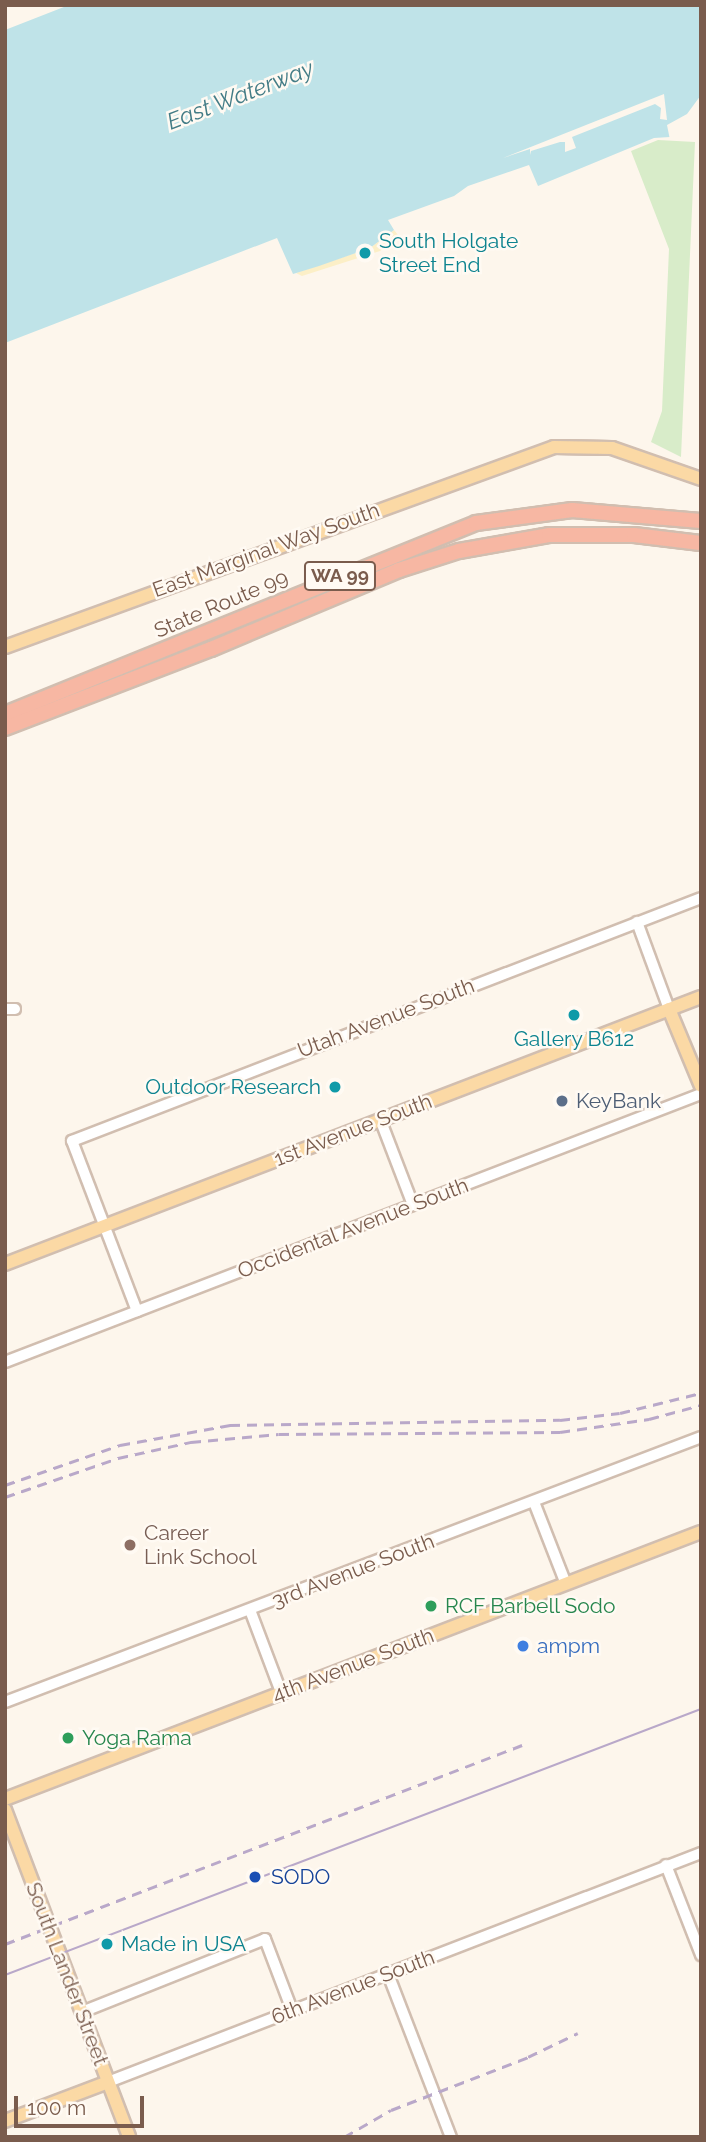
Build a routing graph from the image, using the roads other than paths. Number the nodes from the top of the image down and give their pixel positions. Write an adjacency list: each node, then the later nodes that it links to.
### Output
1 (701, 479): 4 (main road, East Marginal Way South)
2 (696, 520): 5 (highway, State Route 99 / WA 99)
3 (694, 542): 6 (highway, State Route 99 / WA 99)
4 (5, 647)
5 (5, 714)
6 (5, 728)
7 (701, 898): 8 (street, Utah Avenue South)
8 (637, 922): 10 (street); 15 (street, Utah Avenue South)
9 (701, 997): 10 (main road, 1st Avenue South)
10 (669, 1009): 11 (main road); 13 (main road, 1st Avenue South)
11 (701, 1086)
12 (701, 1094): 14 (street, Occidental Avenue South)
13 (380, 1119): 14 (street); 15 (main road, 1st Avenue South)
14 (413, 1205): 17 (street, Occidental Avenue South)
15 (104, 1226): 16 (main road, 1st Avenue South); 17 (street)
16 (5, 1264)
17 (137, 1311): 18 (street, Occidental Avenue South)
18 (5, 1362)
19 (701, 1437): 20 (street, 3rd Avenue South)
20 (534, 1502): 22 (street); 23 (street, 3rd Avenue South)
21 (701, 1532): 22 (main road, 4th Avenue South)
22 (566, 1584): 24 (main road, 4th Avenue South)
23 (250, 1609): 24 (street); 25 (street, 3rd Avenue South)
24 (281, 1692): 26 (main road, 4th Avenue South)
25 (5, 1702)
26 (5, 1799)
27 (5, 1811): 33 (main road, South Lander Street)
28 (701, 1853): 29 (street, 6th Avenue South)
29 (666, 1866): 30 (street); 31 (street, 6th Avenue South)
30 (701, 1955)
31 (388, 1973): 32 (street, 6th Avenue South); 37 (street)
32 (292, 2010): 33 (street); 34 (street, 6th Avenue South)
33 (82, 2012): 34 (main road, South Lander Street)
34 (108, 2082): 35 (main road, 6th Avenue South); 36 (main road, South Lander Street)
35 (5, 2121)
36 (129, 2137)
37 (451, 2137)

